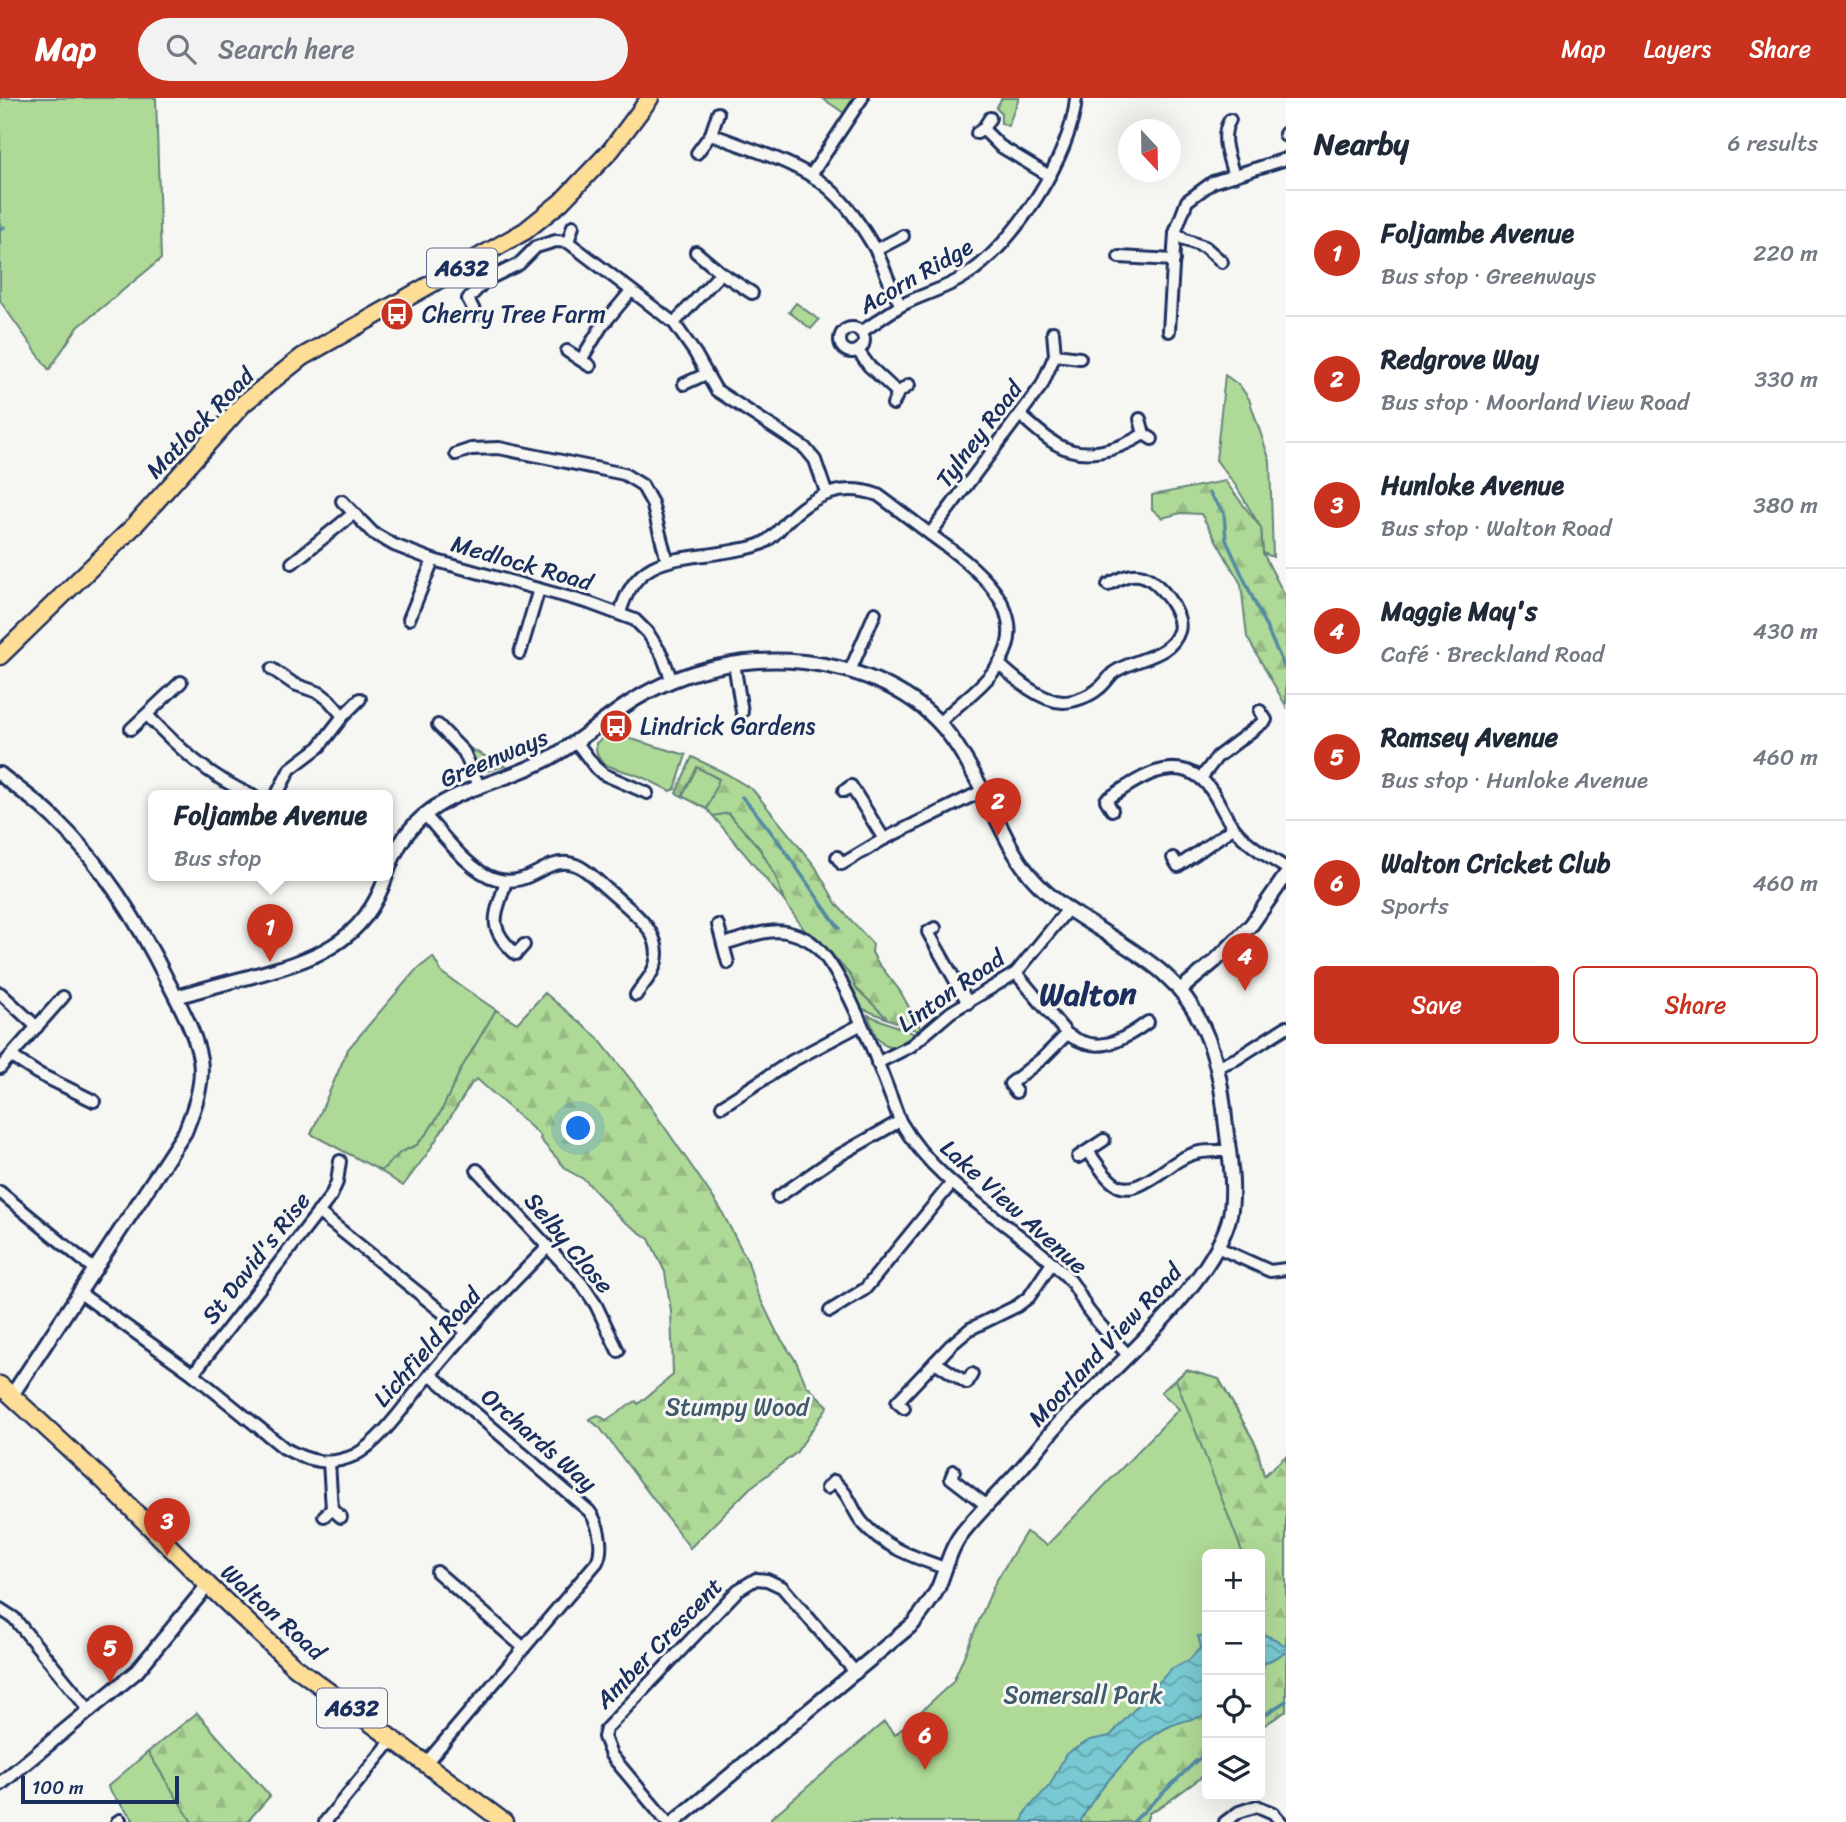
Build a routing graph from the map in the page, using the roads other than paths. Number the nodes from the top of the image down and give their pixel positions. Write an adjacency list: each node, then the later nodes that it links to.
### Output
1 (650, 98): 60 (main road, Matlock Road / A632)
2 (862, 98): 12 (street)
3 (1076, 98): 4 (street, Acorn Ridge)
4 (1075, 111): 6 (street); 13 (street, Acorn Ridge)
5 (718, 113): 9 (street)
6 (1088, 113)
7 (990, 118): 13 (street)
8 (1230, 120): 14 (street)
9 (711, 134): 10 (street); 12 (street)
10 (697, 153)
11 (1286, 159): 14 (street)
12 (811, 175): 19 (street)
13 (1048, 175): 29 (street, Acorn Ridge)
14 (1234, 176): 16 (street)
15 (573, 226): 18 (street)
16 (1175, 233): 22 (street); 23 (street)
17 (903, 236): 19 (street)
18 (568, 242): 25 (street); 28 (street)
19 (876, 250): 29 (street)
20 (696, 252): 24 (street)
21 (1119, 257): 22 (street)
22 (1174, 260): 32 (street)
23 (1222, 262)
24 (721, 273): 26 (street); 31 (street)
25 (631, 291): 31 (street); 35 (street)
26 (752, 293)
27 (456, 296): 28 (street)
28 (468, 299): 30 (street)
29 (901, 305): 33 (street, Acorn Ridge)
30 (476, 314)
31 (674, 323): 39 (street)
32 (1169, 331)
33 (861, 332): 36 (street, Acorn Ridge); 36 (street, Acorn Ridge)
34 (1053, 332): 37 (street, Tylney Road)
35 (568, 351)
36 (858, 351): 41 (street, Acorn Ridge)
37 (1055, 355): 38 (street); 42 (street, Tylney Road)
38 (1080, 358)
39 (706, 374): 40 (street); 47 (street)
40 (684, 384)
41 (909, 385)
42 (1021, 416): 43 (street); 50 (street, Tylney Road)
43 (1140, 419)
44 (467, 437): 45 (street)
45 (471, 449): 46 (street); 52 (street)
46 (456, 454)
47 (826, 492): 50 (street); 52 (street)
48 (342, 501): 49 (street, Medlock Road)
49 (352, 514): 51 (street, Medlock Road); 53 (street)
50 (930, 534): 62 (street)
51 (433, 560): 55 (street, Medlock Road); 58 (street)
52 (667, 561): 56 (street)
53 (292, 563)
54 (1108, 585): 62 (street)
55 (539, 589): 56 (street, Medlock Road); 59 (street)
56 (620, 613): 65 (street, Medlock Road)
57 (875, 613): 64 (street)
58 (408, 614)
59 (518, 647)
60 (0, 656)
61 (734, 663): 64 (street, Greenways); 65 (street, Greenways); 70 (street)
62 (999, 664): 73 (street)
63 (272, 669): 72 (street)
64 (850, 671): 67 (street, Greenways)
65 (672, 681): 76 (street, Greenways)
66 (181, 682): 71 (street)
67 (879, 682): 73 (street, Moorland View Road)
68 (360, 699): 72 (street)
69 (1260, 711): 78 (street)
70 (742, 712)
71 (147, 715): 75 (street); 80 (street)
72 (343, 716): 81 (street)
73 (939, 723): 83 (street, Moorland View Road)
74 (439, 725): 79 (street)
75 (131, 729)
76 (577, 743): 79 (street, Greenways); 84 (street)
77 (0, 774): 109 (street)
78 (1201, 778): 85 (street); 87 (street)
79 (480, 786): 86 (street, Greenways)
80 (240, 790)
81 (279, 790)
82 (844, 791): 88 (street)
83 (982, 791): 88 (street); 96 (street, Moorland View Road)
84 (647, 793)
85 (1112, 810)
86 (425, 815): 91 (street, Greenways); 95 (street)
87 (1233, 828): 90 (street); 92 (street)
88 (884, 839): 89 (street)
89 (836, 857)
90 (1172, 858)
91 (393, 860)
92 (1286, 868)
93 (1286, 875): 105 (street)
94 (382, 881): 109 (street, Greenways)
95 (506, 881): 100 (street); 104 (street)
96 (1068, 909): 103 (street, Linton Road); 105 (street, Moorland View Road)
97 (718, 925): 99 (street)
98 (935, 928): 110 (street)
99 (723, 944): 101 (street); 112 (street, Lake View Avenue)
100 (526, 962)
101 (728, 963)
102 (637, 972): 104 (street)
103 (1016, 973): 110 (street, Linton Road); 116 (street)
104 (647, 980): 107 (street)
105 (1180, 990): 120 (street, Moorland View Road)
106 (0, 993): 113 (street)
107 (636, 995)
108 (63, 997): 113 (street)
109 (176, 997): 138 (street)
110 (968, 1003): 119 (street, Linton Road)
111 (1148, 1022): 115 (street)
112 (860, 1025): 119 (street, Lake View Avenue); 124 (street)
113 (37, 1027): 118 (street)
114 (1286, 1027): 120 (street)
115 (1136, 1031): 116 (street); 117 (street)
116 (1067, 1034): 122 (street)
117 (1143, 1042)
118 (11, 1056): 121 (street); 123 (street)
119 (877, 1063): 125 (street, Lake View Avenue)
120 (1218, 1066): 127 (street, Moorland View Road)
121 (0, 1068)
122 (1016, 1092)
123 (94, 1101)
124 (722, 1106)
125 (900, 1121): 130 (street, Lake View Avenue); 132 (street)
126 (1104, 1140): 127 (street)
127 (1228, 1151): 135 (street, Moorland View Road)
128 (340, 1161): 133 (street, St David's Rise)
129 (477, 1170): 134 (street, Selby Close)
130 (951, 1184): 136 (street, Lake View Avenue); 140 (street)
131 (0, 1192): 138 (street)
132 (778, 1197)
133 (318, 1212): 141 (street); 145 (street, St David's Rise)
134 (548, 1247): 141 (street, Lichfield Road); 142 (street, Selby Close)
135 (1217, 1247): 137 (street); 143 (street, Moorland View Road)
136 (1052, 1263): 143 (street, Lake View Avenue); 144 (street)
137 (1286, 1269)
138 (95, 1270): 139 (street)
139 (80, 1293): 145 (street); 148 (street)
140 (830, 1311)
141 (467, 1332): 146 (street, Lichfield Road)
142 (618, 1351)
143 (1128, 1355): 153 (street, Moorland View Road)
144 (935, 1362): 147 (street); 149 (street)
145 (193, 1374): 150 (street)
146 (429, 1374): 150 (street, Lichfield Road); 159 (street, Orchards Way)
147 (972, 1374)
148 (6, 1390): 157 (main road, Walton Road / A632)
149 (904, 1408)
150 (330, 1462): 154 (street)
151 (954, 1471): 153 (street)
152 (827, 1488): 155 (street)
153 (986, 1505): 155 (street, Moorland View Road)
154 (341, 1517)
155 (945, 1568): 160 (street, Moorland View Road)
156 (437, 1572): 159 (street)
157 (208, 1586): 161 (street); 162 (main road, Walton Road / A632)
158 (0, 1609): 161 (street)
159 (524, 1648): 163 (street, Orchards Way)
160 (856, 1673): 167 (street, Amber Crescent); 168 (street, Moorland View Road)
161 (90, 1710): 164 (street)
162 (393, 1739): 163 (main road, Walton Road / A632); 165 (street)
163 (426, 1763): 166 (main road, Walton Road / A632)
164 (0, 1784)
165 (325, 1822)
166 (504, 1822)
167 (667, 1822)
168 (674, 1822)
169 (1225, 1822): 170 (street)
170 (1282, 1822)

